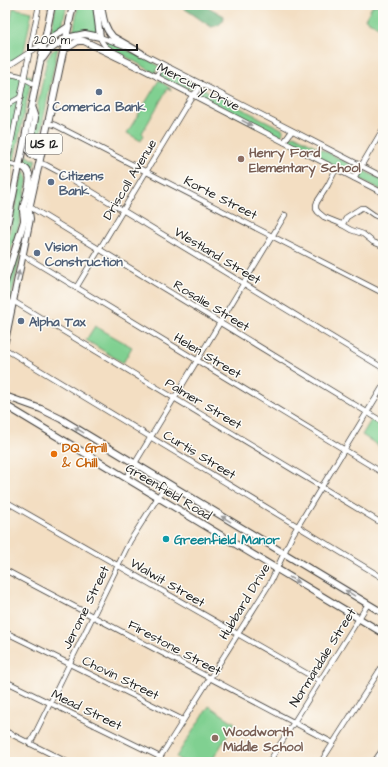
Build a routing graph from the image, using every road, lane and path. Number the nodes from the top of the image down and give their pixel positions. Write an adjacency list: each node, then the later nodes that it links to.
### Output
1 (39, 5): 11 (street)
2 (52, 5): 9 (main road, US 12)
3 (72, 5): 6 (main road, US 12)
4 (96, 5): 7 (main road)
5 (101, 5): 12 (main road)
6 (68, 27): 8 (main road, US 12); 9 (main road)
7 (100, 37): 8 (main road); 12 (street, Mercury Drive); 14 (street, Mercury Drive)
8 (66, 38): 10 (main road, US 12); 13 (main road)
9 (44, 43): 11 (street); 13 (main road, US 12)
10 (64, 50): 14 (main road); 26 (main road, US 12)
11 (30, 52): 16 (street); 19 (street)
12 (141, 53): 15 (street, Mercury Drive)
13 (40, 63): 21 (main road, US 12)
14 (138, 67): 18 (street, Mercury Drive)
15 (168, 67): 18 (street); 20 (street, Mercury Drive)
16 (5, 68)
17 (5, 74): 19 (street)
18 (157, 77): 22 (street, Mercury Drive)
19 (25, 78): 21 (street); 23 (street)
20 (200, 83): 22 (street, Driscoll Avenue); 28 (street, Mercury Drive)
21 (36, 85): 25 (main road, US 12)
22 (193, 94): 29 (street, Mercury Drive, one-way to 29); 36 (street, Driscoll Avenue)
23 (21, 97): 24 (street); 31 (street)
24 (5, 106)
25 (32, 107): 30 (main road); 33 (main road, US 12)
26 (48, 123): 30 (main road, US 12); 36 (street, Korte Street)
27 (383, 129): 34 (street)
28 (292, 130): 29 (street); 34 (street, Mercury Drive)
29 (284, 142): 35 (street, Mercury Drive)
30 (43, 147): 32 (main road, US 12)
31 (6, 163): 33 (street)
32 (40, 163): 41 (main road, US 12); 42 (street, Westland Street)
33 (20, 166): 40 (main road, US 12); 45 (main road)
34 (360, 166): 37 (street); 38 (street, Mercury Drive)
35 (336, 169): 37 (street, Mercury Drive); 47 (street)
36 (146, 171): 42 (street, Driscoll Avenue); 49 (street, Korte Street)
37 (354, 178): 39 (street, Mercury Drive)
38 (383, 178)
39 (383, 193)
40 (12, 203): 46 (main road); 48 (main road, US 12)
41 (30, 208): 45 (main road, US 12); 51 (street, Rosalie Street); 52 (main road)
42 (122, 210): 51 (street, Driscoll Avenue); 54 (street, Westland Street)
43 (285, 215): 49 (street)
44 (383, 219): 47 (street)
45 (24, 221): 53 (main road, US 12)
46 (5, 223)
47 (342, 225): 50 (street)
48 (5, 234)
49 (272, 236): 54 (street); 56 (street, Korte Street)
50 (383, 246)
51 (99, 250): 55 (street, Driscoll Avenue); 58 (street, Rosalie Street)
52 (22, 255): 55 (street, Helen Street); 57 (main road, one-way to 52)
53 (5, 282)
54 (244, 283): 58 (street); 62 (street, Westland Street)
55 (76, 288): 61 (street, Helen Street)
56 (383, 293)
57 (13, 301): 59 (main road); 65 (street, Palmer Street)
58 (220, 323): 61 (street); 69 (street, Rosalie Street)
59 (5, 341)
60 (5, 349): 71 (street, Curtis Street)
61 (197, 361): 65 (street); 72 (street, Helen Street)
62 (383, 368)
63 (383, 386): 69 (street, Hubbard Drive)
64 (5, 396): 66 (main road, Greenfield Road)
65 (174, 399): 71 (street); 77 (street, Palmer Street)
66 (23, 402): 68 (main road); 73 (main road, Greenfield Road, one-way to 66)
67 (5, 406): 68 (main road, Greenfield Road)
68 (14, 411): 75 (main road, Greenfield Road)
69 (367, 412): 70 (street, Rosalie Street); 72 (street, Hubbard Drive)
70 (383, 422)
71 (151, 437): 73 (street); 81 (street, Curtis Street)
72 (344, 450): 74 (street, Helen Street); 77 (street, Hubbard Drive)
73 (135, 463): 75 (street); 76 (main road, Greenfield Road)
74 (383, 473)
75 (126, 478): 78 (main road, Greenfield Road)
76 (167, 483): 78 (street, Jerome Street); 82 (main road, Greenfield Road, one-way to 76)
77 (321, 487): 80 (street, Palmer Street); 81 (street, Hubbard Drive)
78 (158, 497): 83 (street, Jerome Street); 84 (main road, Greenfield Road)
79 (5, 501): 83 (street, Walwit Street)
80 (383, 524)
81 (298, 526): 82 (street, Hubbard Drive); 86 (street, Curtis Street)
82 (284, 553): 84 (street, Hubbard Drive); 87 (main road, Greenfield Road, one-way to 82)
83 (118, 566): 89 (street, Jerome Street); 93 (street, Walwit Street)
84 (277, 569): 90 (main road, Greenfield Road, one-way to 90); 93 (street, Hubbard Drive)
85 (5, 570): 89 (street, Firestone Street)
86 (383, 578)
87 (368, 604): 88 (main road, Greenfield Road); 90 (street, Normandale Street)
88 (383, 613)
89 (93, 616): 94 (street, Jerome Street); 96 (street, Firestone Street)
90 (359, 619): 92 (main road, Greenfield Road); 98 (street, Normandale Street)
91 (5, 632): 94 (street, Chovin Street)
92 (383, 633)
93 (238, 634): 96 (street, Hubbard Drive); 98 (street, Walwit Street)
94 (70, 664): 99 (street, Jerome Street); 100 (street, Chovin Street)
95 (383, 666): 103 (street)
96 (210, 678): 100 (street, Hubbard Drive); 101 (street, Firestone Street)
97 (5, 681): 99 (street, Mead Street)
98 (320, 681): 101 (street, Normandale Street)
99 (50, 703): 104 (street, Jerome Street); 106 (street, Mead Street)
100 (183, 720): 106 (street, Hubbard Drive)
101 (294, 722): 103 (street, Firestone Street); 108 (street, Normandale Street)
102 (5, 732): 104 (street)
103 (333, 743): 109 (street)
104 (30, 744): 107 (street)
105 (383, 749): 110 (street)
106 (158, 760)
107 (67, 762)
108 (269, 762)
109 (321, 762)
110 (374, 762)

